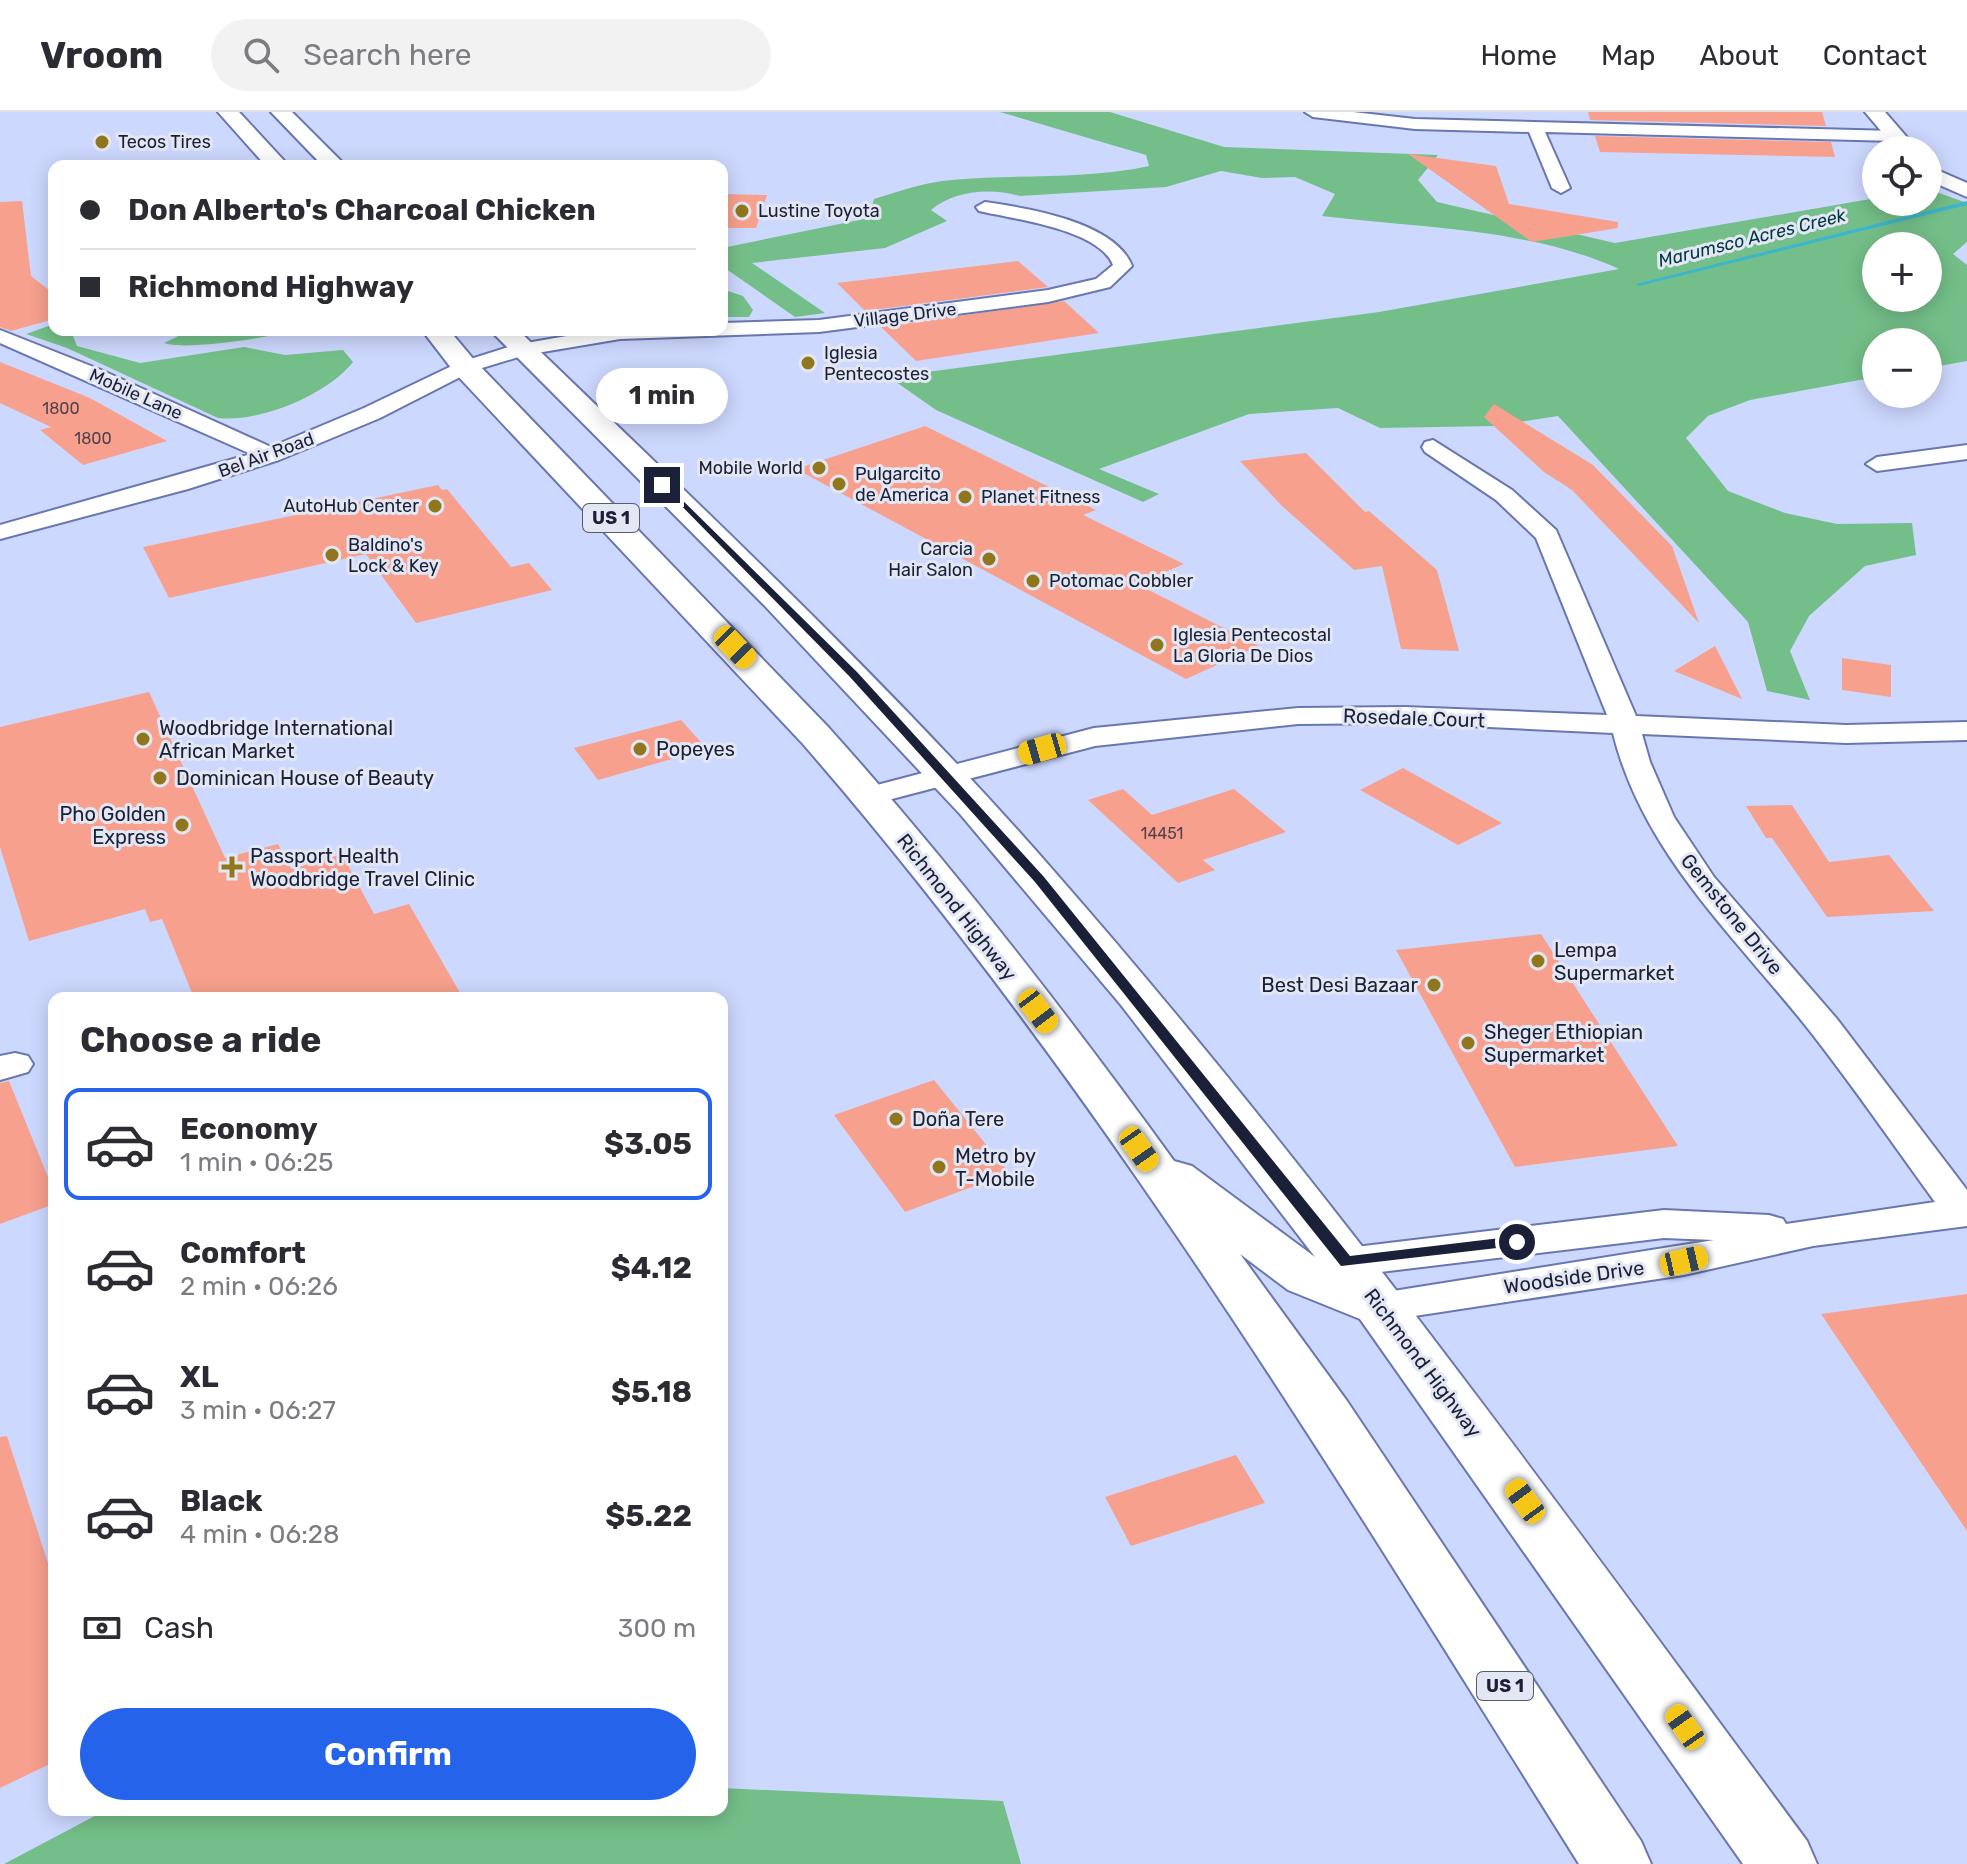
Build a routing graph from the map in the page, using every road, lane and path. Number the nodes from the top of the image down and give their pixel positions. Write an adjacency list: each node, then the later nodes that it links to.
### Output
1 (228, 112): 8 (main road)
2 (281, 112): 9 (main road)
3 (1313, 112): 5 (street)
4 (1875, 112): 6 (street)
5 (1535, 127): 7 (street); 11 (street)
6 (1896, 136)
7 (1862, 141)
8 (277, 160)
9 (329, 160)
10 (1942, 179): 12 (street)
11 (1561, 188)
12 (1967, 191)
13 (985, 207): 14 (street, Village Drive)
14 (728, 329)
15 (0, 336): 22 (street, Mobile Lane)
16 (440, 336): 19 (main road, Richmond Highway / US 1)
17 (566, 336): 18 (street, Village Drive)
18 (513, 339): 19 (street, Bel Air Road); 27 (main road, Richmond Highway / US 1)
19 (465, 367): 22 (street, Bel Air Road); 28 (main road, Richmond Highway / US 1)
20 (1433, 447): 25 (street, Gemstone Drive)
21 (1967, 452): 23 (street)
22 (271, 455): 24 (street, Bel Air Road)
23 (1877, 464)
24 (0, 532)
25 (1626, 726): 26 (street, Rosedale Court); 27 (street, Rosedale Court); 30 (street, Gemstone Drive)
26 (1967, 731)
27 (947, 775): 28 (street, Rosedale Court); 32 (main road, Richmond Highway / US 1)
28 (869, 796): 29 (main road, Richmond Highway / US 1)
29 (1139, 1149): 32 (main road); 33 (main road, Richmond Highway / US 1)
30 (1965, 1212): 31 (street, Woodside Drive)
31 (1813, 1232): 32 (street, Woodside Drive); 32 (street, Woodside Drive)
32 (1364, 1284): 34 (main road, Richmond Highway / US 1)
33 (1617, 1864)
34 (1783, 1864)

